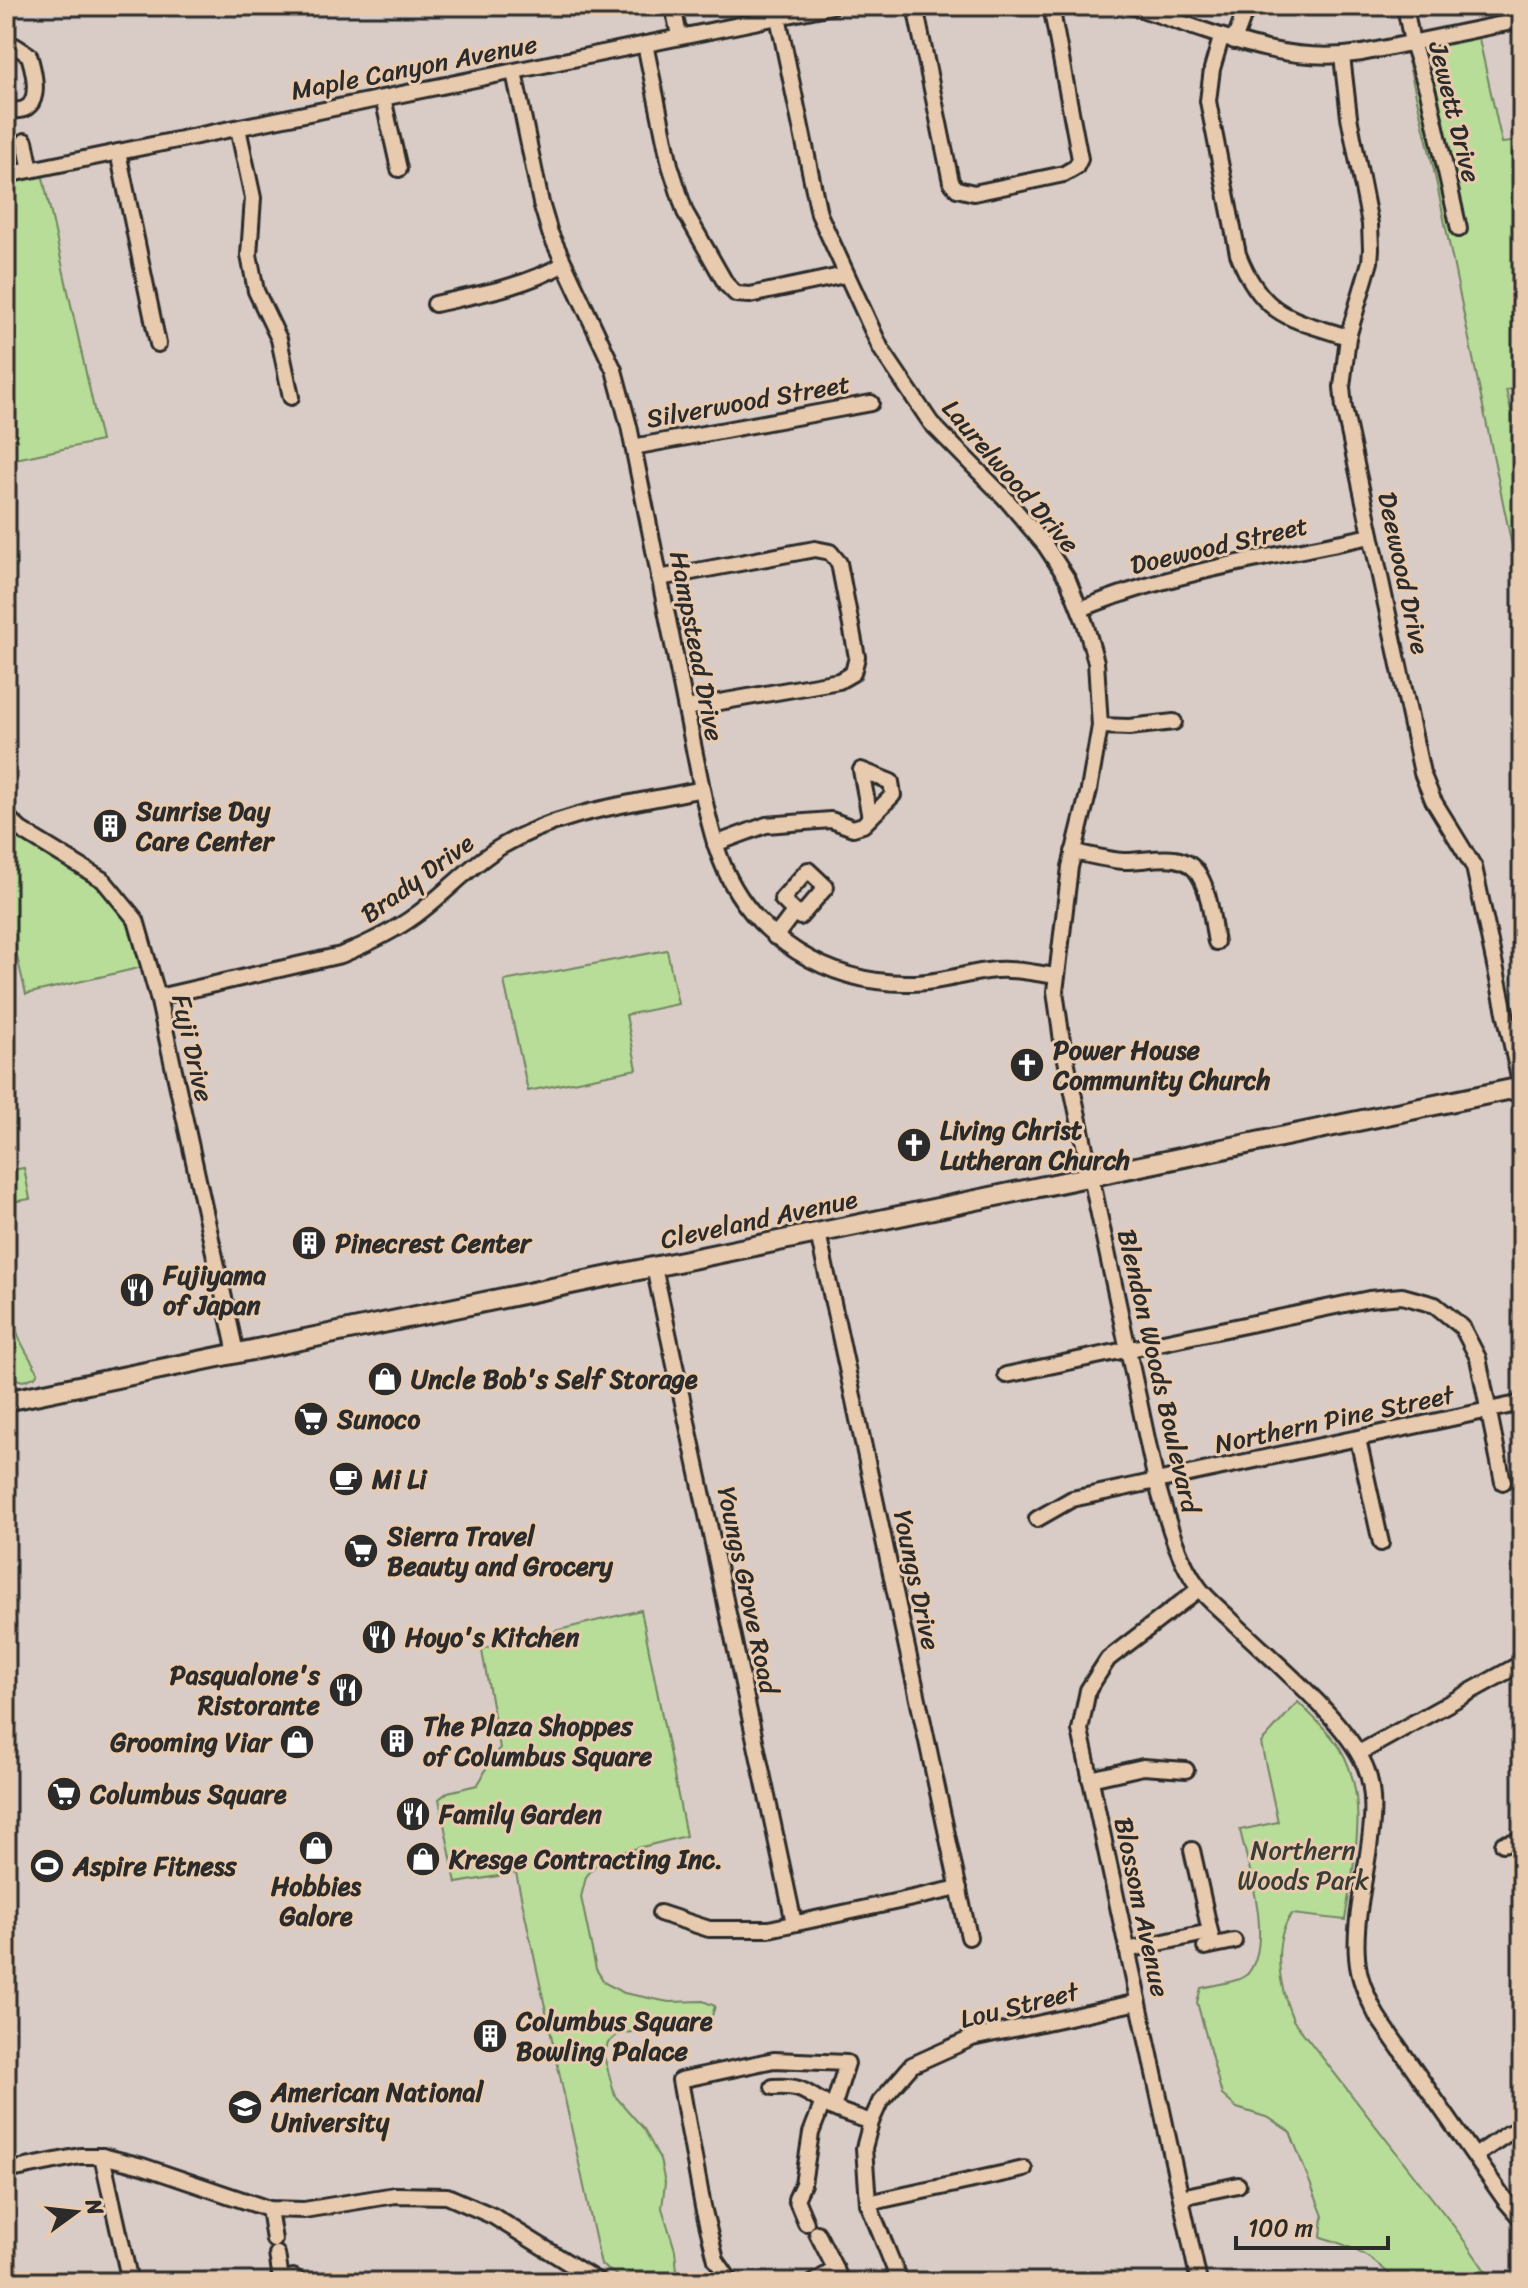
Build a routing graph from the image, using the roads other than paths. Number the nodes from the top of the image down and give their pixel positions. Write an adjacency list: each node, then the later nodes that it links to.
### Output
1 (673, 6): 10 (street)
2 (832, 6): 8 (street, Maple Canyon Avenue)
3 (915, 6): 4 (street)
4 (1051, 6)
5 (1132, 6): 11 (street)
6 (1247, 6): 11 (street)
7 (1405, 6): 12 (street, Jewett Drive)
8 (778, 17): 10 (street, Maple Canyon Avenue); 26 (street, Laurelwood Drive)
9 (1522, 20): 12 (street)
10 (679, 36): 13 (street, Maple Canyon Avenue)
11 (1227, 39): 15 (street); 28 (street)
12 (1412, 43): 15 (street); 24 (street, Jewett Drive)
13 (645, 44): 16 (street, Maple Canyon Avenue); 26 (street)
14 (6, 45): 18 (street)
15 (1342, 56): 28 (street, Deewood Drive)
16 (514, 72): 17 (street, Maple Canyon Avenue); 25 (street, Hampstead Drive)
17 (383, 98): 19 (street, Maple Canyon Avenue); 21 (street)
18 (12, 110): 22 (street)
19 (238, 128): 20 (street, Maple Canyon Avenue); 30 (street)
20 (118, 152): 22 (street, Maple Canyon Avenue); 29 (street)
21 (399, 169)
22 (31, 170): 23 (street, Maple Canyon Avenue)
23 (6, 175)
24 (1459, 229)
25 (564, 264): 27 (street); 32 (street, Hampstead Drive)
26 (845, 275): 35 (street, Laurelwood Drive)
27 (435, 304)
28 (1348, 337): 33 (street, Deewood Drive)
29 (158, 344)
30 (291, 397)
31 (871, 403): 32 (street, Silverwood Street)
32 (633, 447): 34 (street, Hampstead Drive)
33 (1371, 536): 35 (street, Doewood Street); 49 (street, Deewood Drive)
34 (659, 578): 36 (street, Hampstead Drive); 36 (street)
35 (1081, 609): 38 (street, Laurelwood Drive)
36 (686, 708): 39 (street, Hampstead Drive)
37 (1174, 722): 38 (street)
38 (1100, 726): 43 (street, Laurelwood Drive)
39 (702, 789): 42 (street, Hampstead Drive); 48 (street, Brady Drive)
40 (6, 816): 48 (street, Fuji Drive)
41 (870, 818): 42 (street)
42 (715, 844): 45 (street, Hampstead Drive)
43 (1073, 852): 46 (street); 47 (street, Laurelwood Drive)
44 (794, 912): 45 (street)
45 (775, 937): 47 (street, Hampstead Drive)
46 (1216, 942)
47 (1057, 976): 50 (street, Laurelwood Drive)
48 (158, 997): 54 (street, Fuji Drive)
49 (1522, 1089): 50 (main road, Cleveland Avenue)
50 (1092, 1176): 51 (main road, Cleveland Avenue); 53 (street, Blendon Woods Boulevard)
51 (818, 1233): 52 (main road, Cleveland Avenue); 72 (street, Youngs Drive)
52 (654, 1267): 54 (main road, Cleveland Avenue); 74 (street, Youngs Grove Road)
53 (1128, 1350): 55 (street); 58 (street); 60 (street, Blendon Woods Boulevard)
54 (236, 1353): 56 (main road, Cleveland Avenue)
55 (1006, 1375)
56 (6, 1401)
57 (1522, 1403): 58 (street, Northern Pine Street)
58 (1489, 1410): 59 (street, Northern Pine Street); 61 (street)
59 (1358, 1439): 60 (street, Northern Pine Street); 63 (street)
60 (1156, 1481): 62 (street, Northern Pine Street); 64 (street, Blendon Woods Boulevard)
61 (1503, 1482)
62 (1037, 1519)
63 (1381, 1543)
64 (1199, 1589): 66 (street, Blendon Woods Boulevard); 68 (street, Blossom Avenue)
65 (1522, 1664): 66 (street)
66 (1359, 1753): 85 (street, Blendon Woods Boulevard)
67 (1186, 1770): 68 (street)
68 (1090, 1779): 78 (street, Blossom Avenue)
69 (1522, 1840): 70 (street)
70 (1503, 1844)
71 (1192, 1850): 76 (street)
72 (959, 1888): 74 (street); 75 (street, Youngs Drive)
73 (660, 1913): 74 (street)
74 (794, 1923)
75 (969, 1937)
76 (1210, 1941): 77 (street); 78 (street)
77 (1234, 1941)
78 (1127, 1950): 79 (street, Blossom Avenue)
79 (1138, 2002): 82 (street, Lou Street); 89 (street, Blossom Avenue)
80 (773, 2087): 81 (street)
81 (828, 2105): 82 (street); 93 (street); 99 (street)
82 (871, 2122): 90 (street, Lou Street)
83 (1522, 2129): 85 (street)
84 (102, 2156): 87 (street); 91 (street); 96 (street)
85 (1475, 2156): 92 (street, Blendon Woods Boulevard)
86 (1024, 2169): 90 (street)
87 (6, 2171)
88 (1238, 2185): 89 (street)
89 (1181, 2197): 102 (street, Blossom Avenue)
90 (868, 2203): 101 (street, Lou Street)
91 (269, 2209): 94 (street); 95 (street)
92 (1522, 2220)
93 (839, 2276): 100 (street)
94 (579, 2277): 98 (street)
95 (278, 2281): 97 (street)
96 (130, 2282)
97 (301, 2282)
98 (599, 2282)
99 (731, 2282)
100 (814, 2282)
101 (900, 2282)
102 (1199, 2282)

